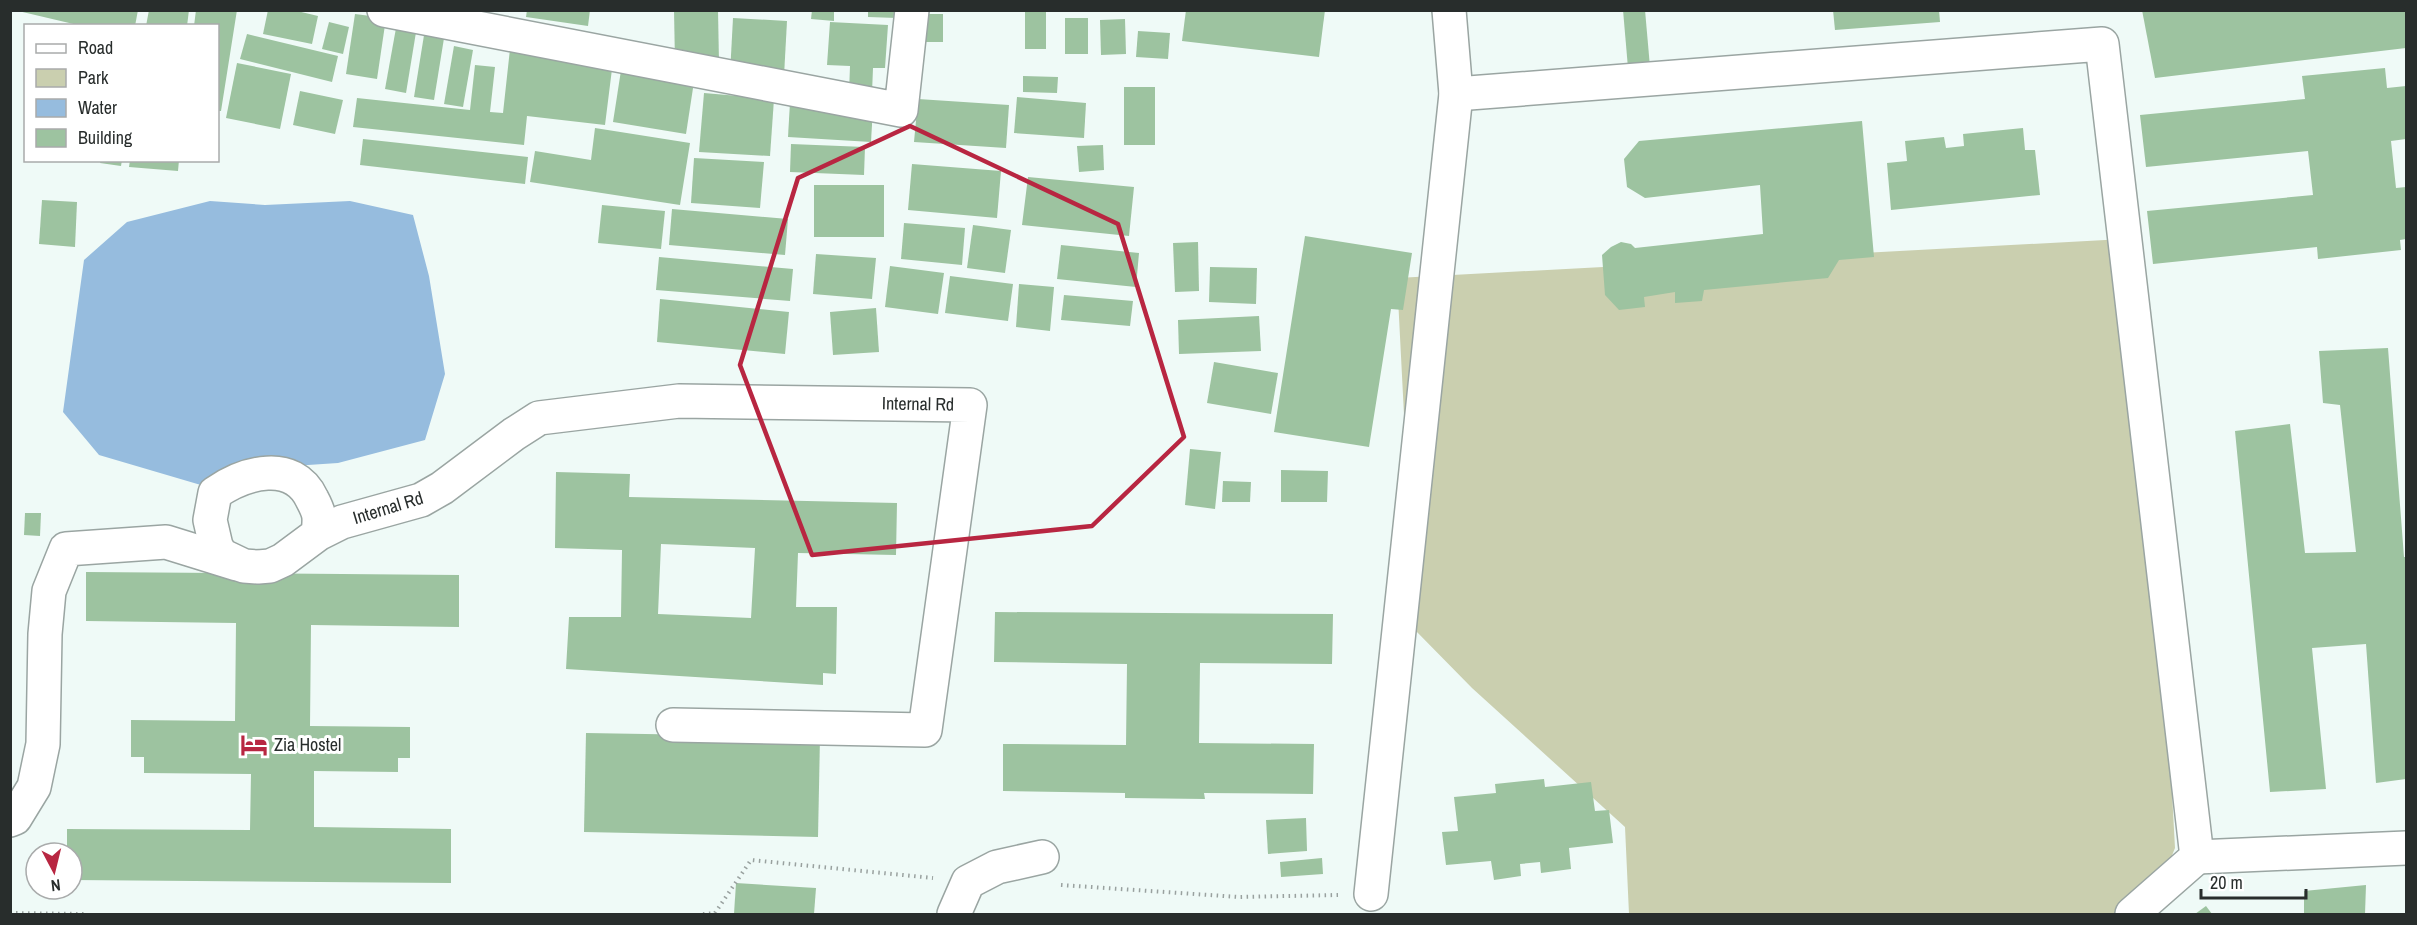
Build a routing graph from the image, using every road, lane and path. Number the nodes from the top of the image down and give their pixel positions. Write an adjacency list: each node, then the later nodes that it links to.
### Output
1 (384, 10): 2 (street)
2 (912, 10)
3 (1449, 10): 4 (street)
4 (1456, 94): 11 (street); 12 (street)
5 (318, 534): 6 (street, Internal Rd); 6 (street); 7 (street, Internal Rd)
6 (244, 566): 8 (street)
7 (673, 725)
8 (10, 820)
9 (2406, 848): 11 (street)
10 (1042, 857): 15 (street)
11 (2197, 857): 16 (street)
12 (1371, 894)
13 (10, 913): 14 (path)
14 (85, 915)
15 (954, 915)
16 (2132, 915)

